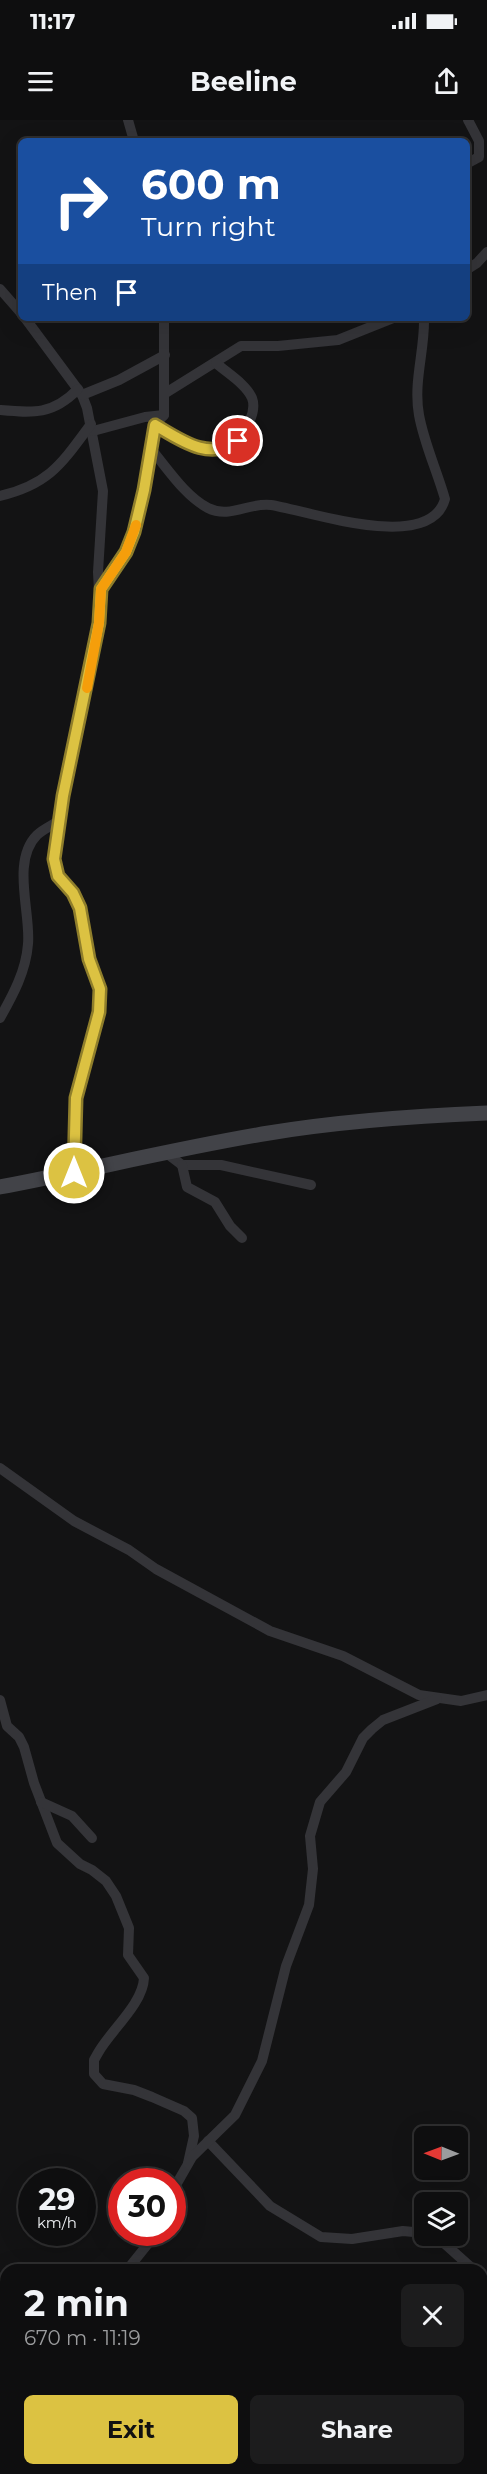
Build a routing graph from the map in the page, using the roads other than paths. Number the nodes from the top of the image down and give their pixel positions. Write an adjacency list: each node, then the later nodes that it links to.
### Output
1 (128, 120): 3 (street)
2 (468, 120): 4 (street)
3 (133, 138)
4 (470, 162)
5 (487, 252): 6 (street)
6 (470, 267)
7 (0, 288): 8 (street)
8 (18, 309)
9 (27, 321): 15 (street)
10 (164, 321): 13 (street)
11 (386, 321): 14 (street)
12 (424, 321): 21 (street)
13 (165, 355): 15 (street); 16 (street)
14 (216, 363): 16 (street); 19 (street)
15 (80, 392): 17 (street); 20 (street)
16 (164, 394): 18 (street)
17 (0, 410)
18 (164, 415): 19 (street); 20 (street)
19 (155, 425): 21 (street)
20 (92, 427): 22 (street); 23 (street)
21 (152, 449): 23 (street)
22 (0, 496)
23 (100, 598): 24 (street)
24 (60, 820): 25 (street); 29 (street)
25 (0, 1018)
26 (487, 1113): 27 (street)
27 (165, 1152): 28 (street); 29 (street)
28 (182, 1165): 30 (street); 32 (street)
29 (74, 1173): 31 (street)
30 (310, 1185)
31 (0, 1187)
32 (242, 1238)
33 (0, 1467): 35 (street)
34 (487, 1695): 35 (street)
35 (436, 1699): 39 (street)
36 (0, 1700): 37 (street)
37 (41, 1802): 38 (street); 40 (street)
38 (92, 1838)
39 (208, 2141): 40 (street); 42 (street)
40 (188, 2163): 41 (street)
41 (185, 2168)
42 (414, 2232)
43 (146, 2246): 45 (street)
44 (447, 2246): 46 (street)
45 (132, 2264)
46 (467, 2264)

